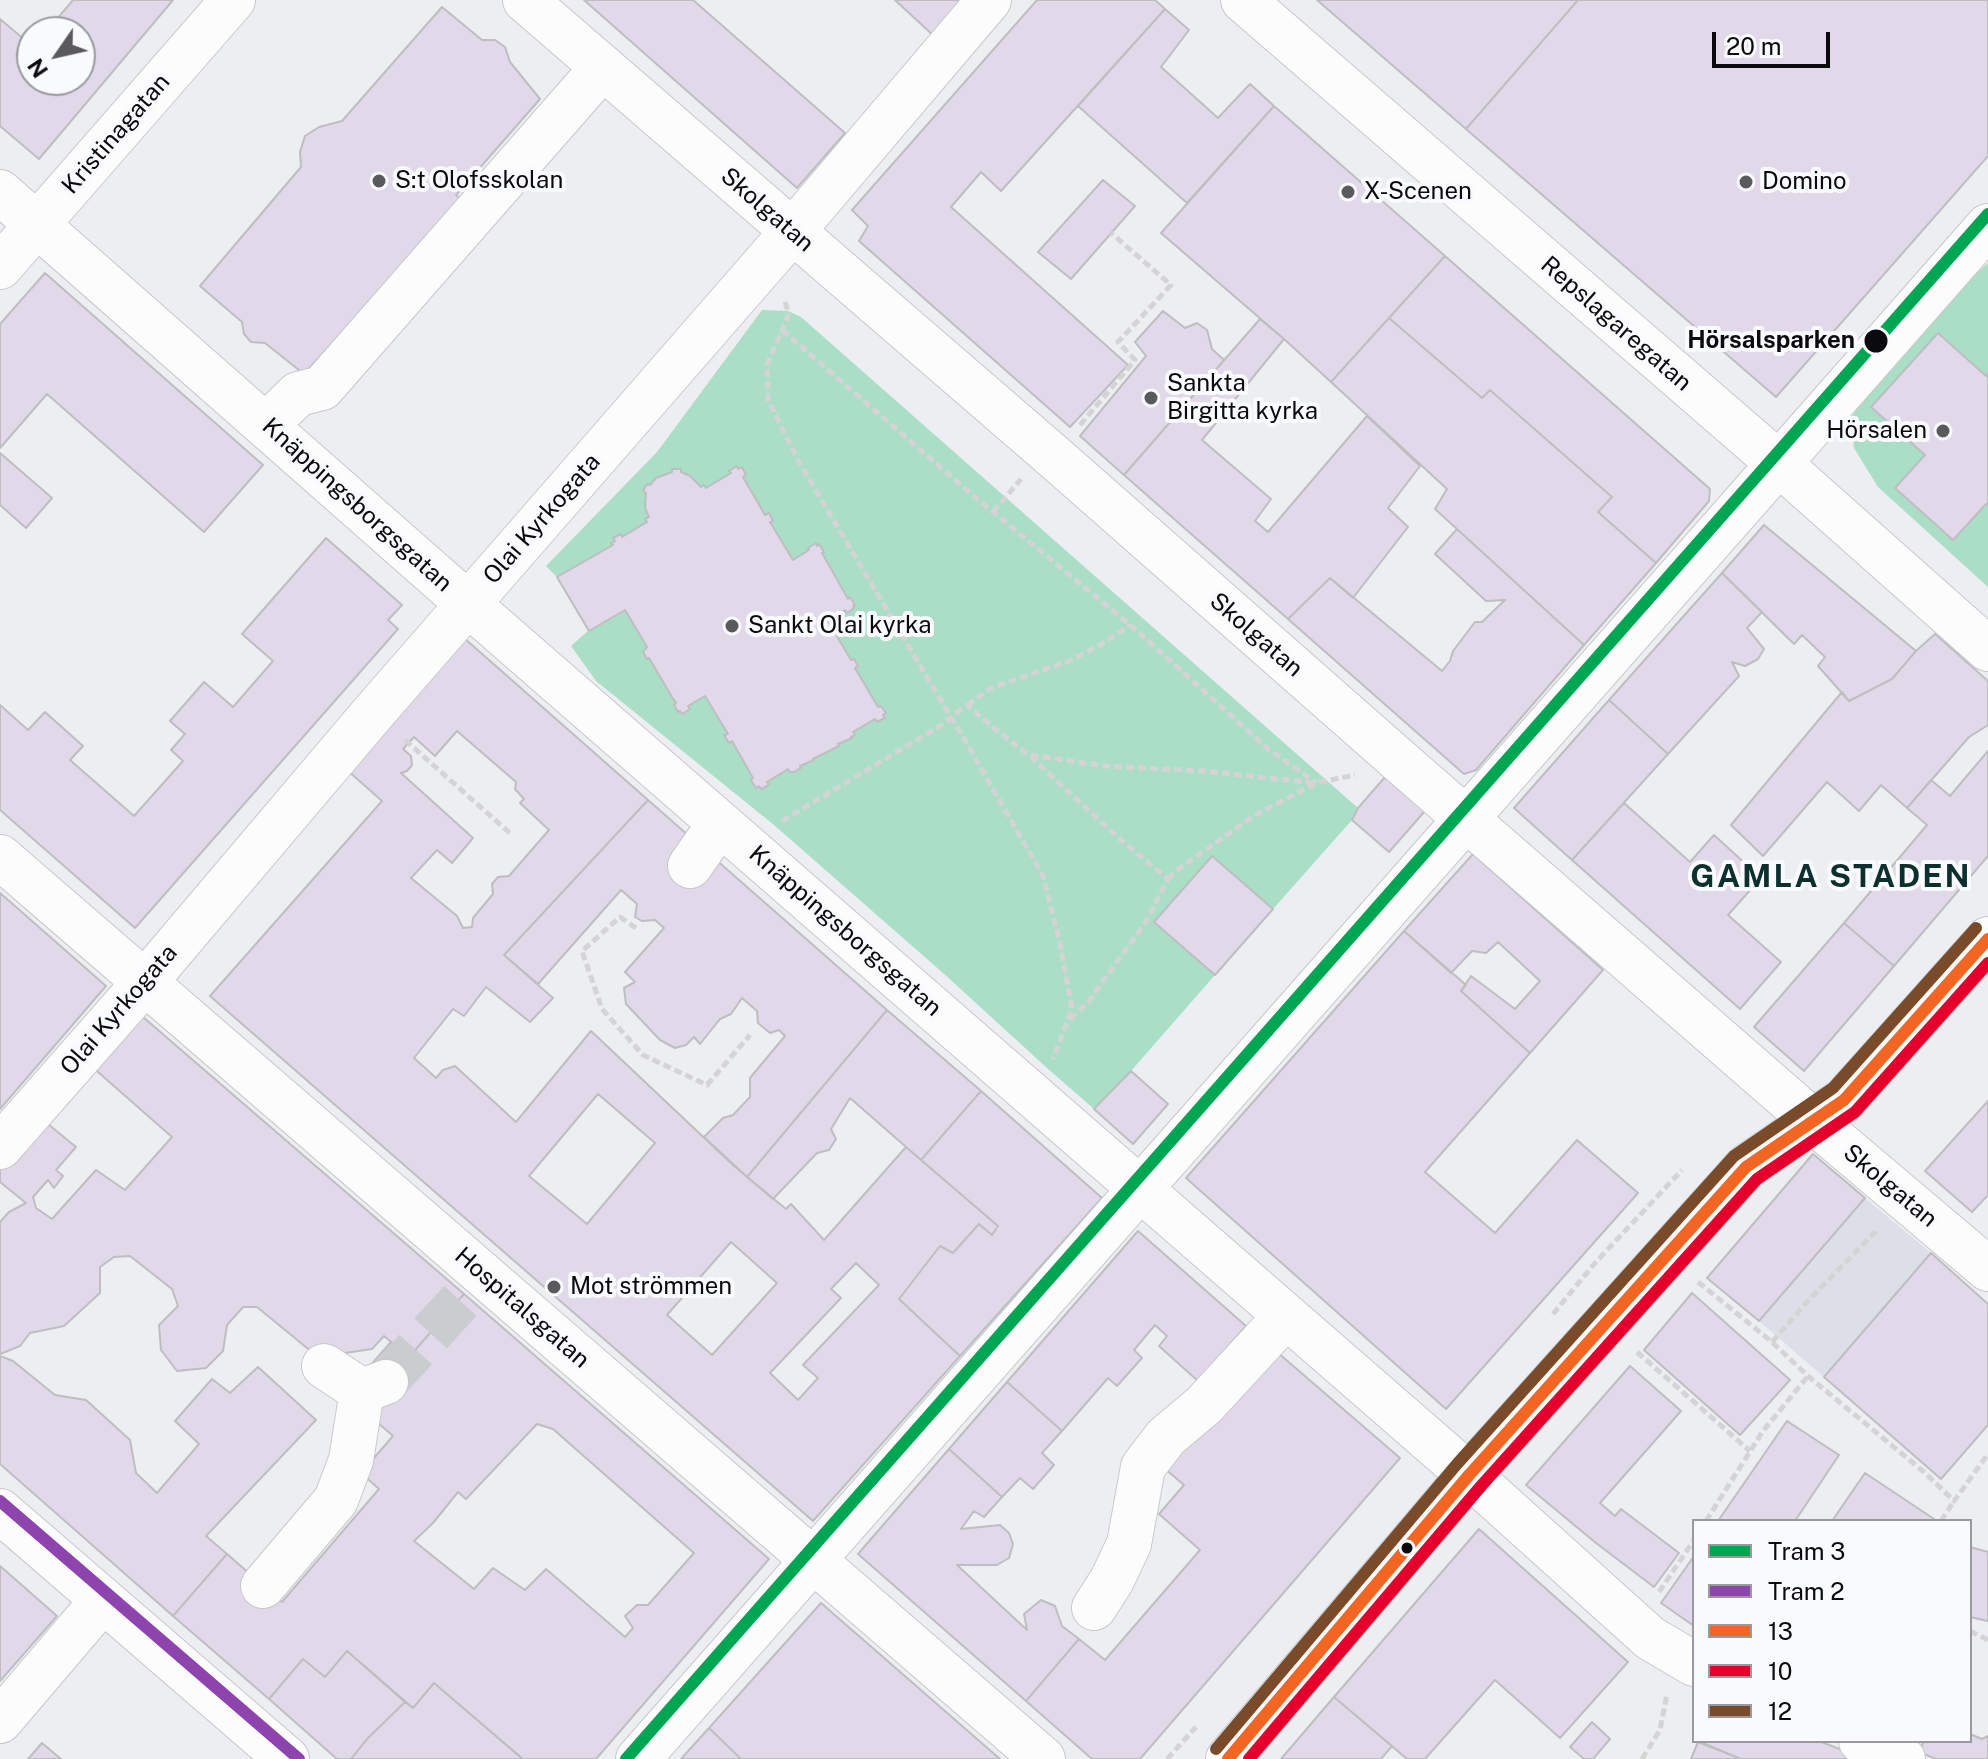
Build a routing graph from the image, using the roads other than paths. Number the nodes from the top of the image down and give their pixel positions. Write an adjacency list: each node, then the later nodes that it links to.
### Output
1 (233, 0): 7 (street, Kristinagatan)
2 (525, 0): 5 (street, Skolgatan)
3 (989, 0): 9 (street, Olai Kyrkogata)
4 (1243, 0): 12 (street, Repslagaregatan)
5 (603, 67): 9 (street, Skolgatan); 11 (street)
6 (0, 192): 7 (street, Knäppingsborgsgatan)
7 (37, 225): 10 (street, Kristinagatan); 11 (street, Knäppingsborgsgatan)
8 (1988, 226): 12 (street)
9 (779, 247): 13 (street, Olai Kyrkogata); 15 (street, Skolgatan)
10 (0, 267)
11 (266, 425): 13 (street, Knäppingsborgsgatan)
12 (1778, 464): 14 (street, Repslagaregatan); 15 (street)
13 (468, 604): 16 (street, Knäppingsborgsgatan); 20 (street, Olai Kyrkogata)
14 (1988, 649)
15 (1466, 819): 21 (street, Skolgatan); 23 (street)
16 (720, 823): 18 (street); 23 (street, Knäppingsborgsgatan)
17 (0, 857): 20 (street, Hospitalsgatan)
18 (690, 866)
19 (1988, 939): 21 (street)
20 (145, 982): 22 (street, Olai Kyrkogata); 29 (street, Hospitalsgatan)
21 (1813, 1121): 24 (street, Skolgatan); 27 (street)
22 (0, 1147)
23 (1140, 1188): 25 (street, Knäppingsborgsgatan); 29 (street)
24 (1988, 1269)
25 (1286, 1316): 27 (street, Knäppingsborgsgatan); 32 (street)
26 (324, 1366): 30 (street)
27 (1469, 1475): 33 (street, Knäppingsborgsgatan); 39 (street)
28 (0, 1511): 31 (street)
29 (813, 1560): 37 (street); 38 (street, Hospitalsgatan)
30 (263, 1586)
31 (103, 1600): 34 (street); 36 (street)
32 (1094, 1608)
33 (1685, 1659)
34 (0, 1721)
35 (1866, 1743): 40 (street)
36 (287, 1759)
37 (638, 1759)
38 (1043, 1759)
39 (1228, 1759)
40 (1903, 1759)

